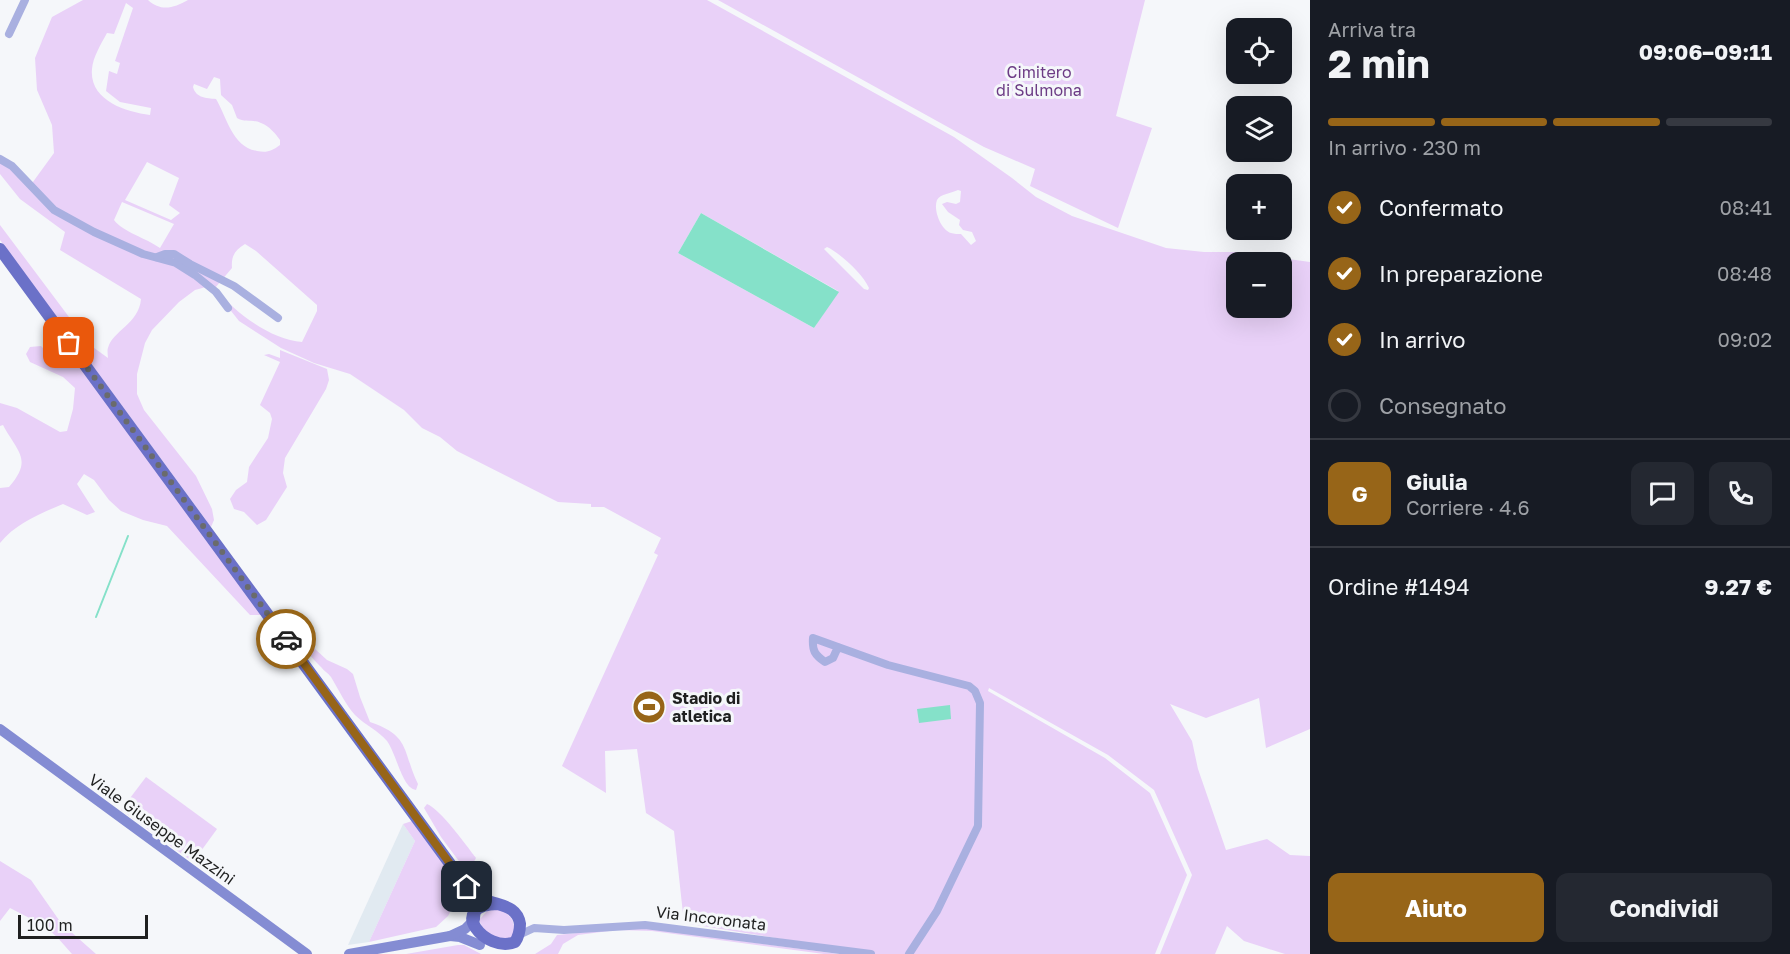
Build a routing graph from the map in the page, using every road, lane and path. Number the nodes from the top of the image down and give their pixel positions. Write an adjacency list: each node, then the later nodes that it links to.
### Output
1 (25, 0): 2 (street)
2 (9, 34)
3 (0, 159): 5 (street)
4 (0, 249): 10 (main road)
5 (157, 257): 6 (street); 7 (street)
6 (228, 308)
7 (278, 318)
8 (838, 647): 23 (street)
9 (0, 729): 19 (main road, Viale Giuseppe Mazzini)
10 (467, 887): 11 (main road); 13 (main road)
11 (498, 904): 12 (main road); 13 (main road)
12 (517, 917): 14 (street, Via Incoronata); 16 (main road)
13 (473, 920): 15 (main road); 17 (main road)
14 (546, 929): 16 (street, Via Incoronata); 22 (street, Via Incoronata)
15 (450, 936): 17 (main road); 20 (main road)
16 (518, 936): 18 (main road); 21 (main road)
17 (480, 945): 18 (main road)
18 (504, 952)
19 (307, 954)
20 (349, 954)
21 (520, 954)
22 (871, 954)
23 (909, 954)

